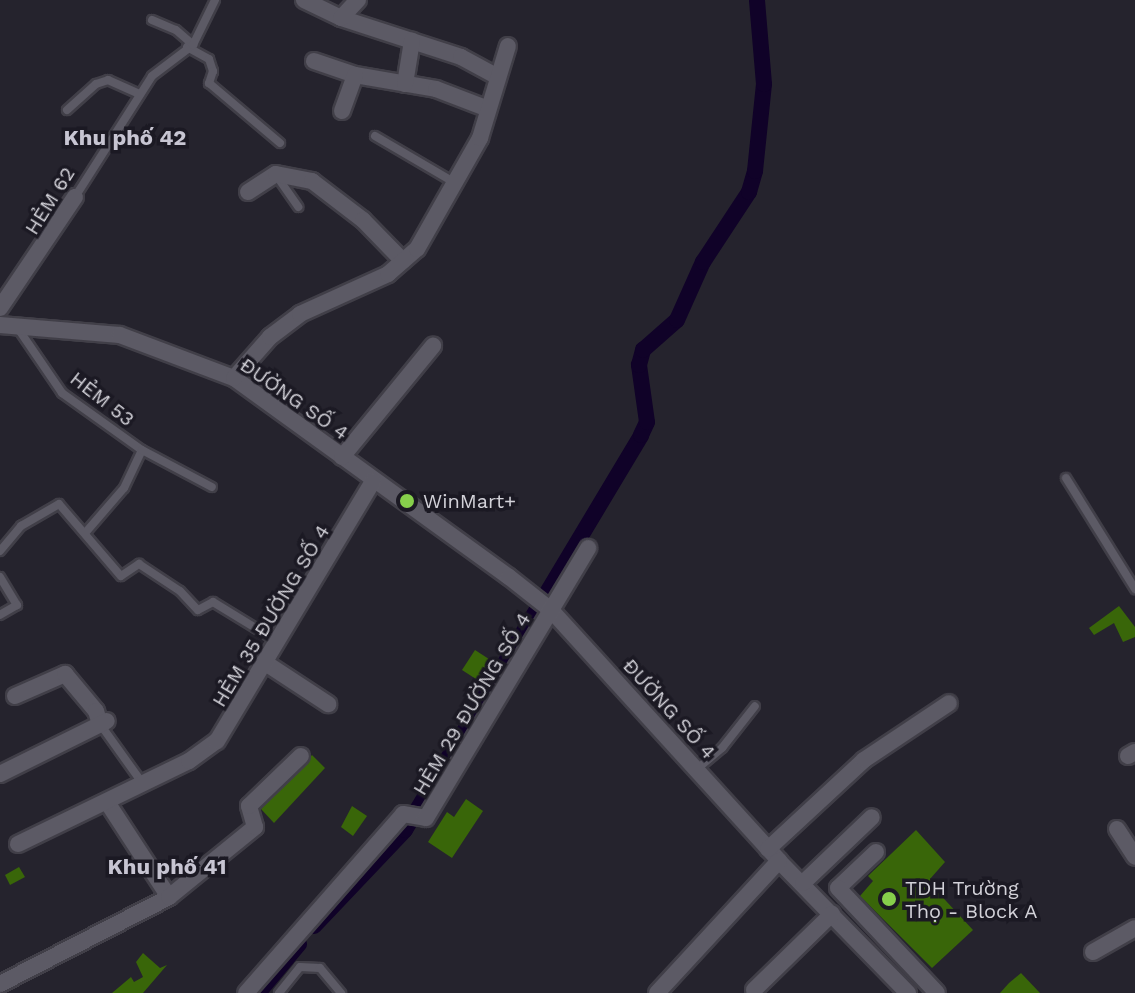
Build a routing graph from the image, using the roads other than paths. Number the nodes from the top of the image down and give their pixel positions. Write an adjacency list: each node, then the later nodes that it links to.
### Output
1 (218, 0): 7 (lane, HẺM 62)
2 (304, 0): 4 (street)
3 (358, 0): 4 (street)
4 (341, 18): 6 (street)
5 (152, 20): 7 (lane)
6 (412, 41): 11 (street); 12 (street)
7 (190, 46): 13 (lane, HẺM 62); 18 (lane)
8 (508, 46): 11 (street)
9 (314, 61): 10 (street)
10 (355, 75): 12 (street); 16 (street)
11 (498, 77): 14 (street)
12 (405, 84): 14 (street)
13 (140, 94): 15 (lane); 22 (lane, HẺM 62)
14 (488, 109): 20 (street)
15 (67, 110)
16 (342, 111)
17 (375, 136): 20 (lane)
18 (280, 143)
19 (276, 174): 21 (street); 23 (lane); 24 (street)
20 (457, 184): 24 (street)
21 (248, 192)
22 (75, 197): 25 (street, HẺM 62)
23 (298, 207)
24 (403, 261): 28 (street)
25 (0, 308)
26 (8, 326): 28 (street, ĐƯỜNG SỐ 4); 29 (lane, HẺM 53)
27 (433, 346): 30 (street)
28 (234, 378): 30 (street, ĐƯỜNG SỐ 4)
29 (142, 450): 33 (lane); 34 (lane, HẺM 53)
30 (342, 457): 32 (street, ĐƯỜNG SỐ 4)
31 (1066, 478): 38 (lane)
32 (373, 481): 39 (street, ĐƯỜNG SỐ 4); 41 (street, HẺM 35 ĐƯỜNG SỐ 4)
33 (212, 487)
34 (86, 532): 36 (lane); 41 (lane)
35 (588, 548): 39 (street, HẺM 29 ĐƯỜNG SỐ 4)
36 (0, 551)
37 (0, 577): 40 (lane)
38 (1135, 589)
39 (551, 610): 49 (street, ĐƯỜNG SỐ 4); 67 (street, HẺM 29 ĐƯỜNG SỐ 4)
40 (0, 615)
41 (277, 642): 42 (street, HẺM 35 ĐƯỜNG SỐ 4)
42 (264, 662): 45 (street); 51 (street, HẺM 35 ĐƯỜNG SỐ 4)
43 (15, 696): 47 (street)
44 (949, 703): 57 (street)
45 (328, 704)
46 (755, 706): 49 (lane)
47 (104, 722): 50 (street); 51 (lane)
48 (301, 756): 60 (street)
49 (697, 769): 57 (street, ĐƯỜNG SỐ 4)
50 (1, 770)
51 (143, 785): 52 (street, HẺM 35 ĐƯỜNG SỐ 4)
52 (107, 802): 55 (street, HẺM 35 ĐƯỜNG SỐ 4); 60 (street)
53 (872, 817): 59 (street)
54 (1117, 829): 58 (street)
55 (18, 844)
56 (876, 852): 71 (street)
57 (774, 855): 59 (street, ĐƯỜNG SỐ 4); 66 (street)
58 (1135, 857)
59 (803, 883): 61 (street, ĐƯỜNG SỐ 4)
60 (169, 897): 64 (street)
61 (832, 914): 65 (street); 70 (street, ĐƯỜNG SỐ 4)
62 (1135, 928): 63 (street)
63 (1093, 952)
64 (0, 984)
65 (754, 990)
66 (659, 992)
67 (246, 993)
68 (279, 993): 69 (lane)
69 (341, 993)
70 (908, 993)
71 (937, 993)

